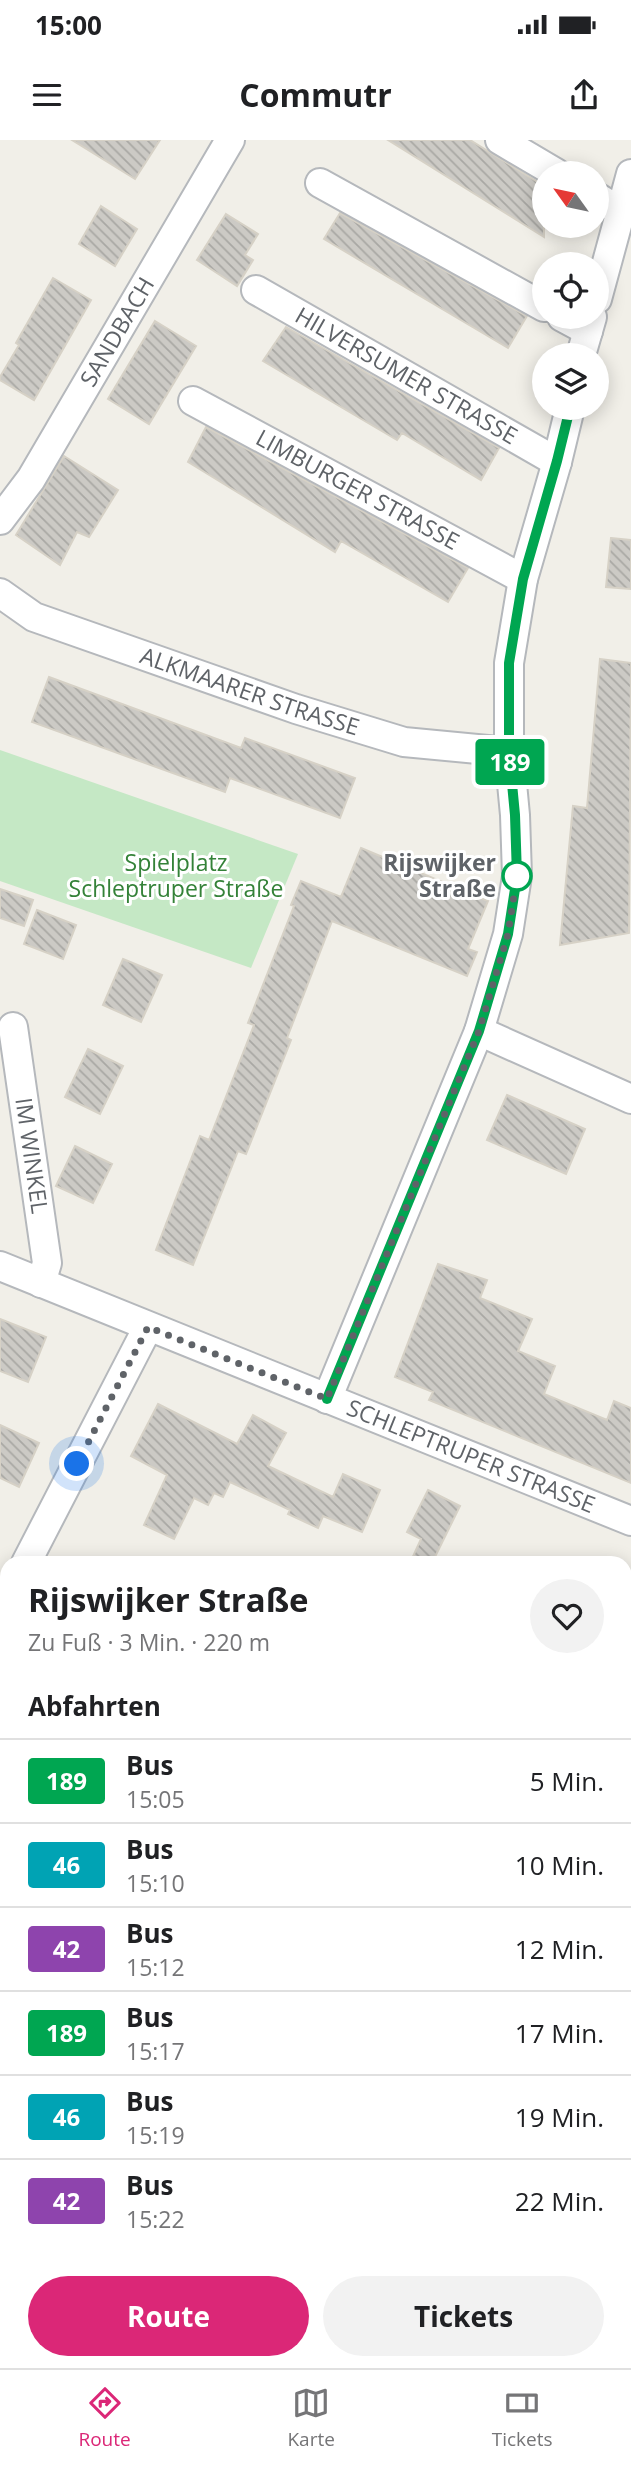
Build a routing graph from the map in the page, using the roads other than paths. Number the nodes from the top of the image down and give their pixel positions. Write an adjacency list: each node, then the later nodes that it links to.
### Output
1 (230, 140): 14 (street, SANDBACH)
2 (500, 140): 3 (street)
3 (536, 161)
4 (631, 174): 7 (street)
5 (320, 183): 10 (street)
6 (609, 204): 7 (street)
7 (621, 212): 8 (street)
8 (609, 256)
9 (256, 290): 13 (street, HILVERSUMER STRASSE)
10 (532, 300)
11 (193, 401): 15 (street, LIMBURGER STRASSE)
12 (567, 420): 13 (street)
13 (557, 461): 15 (street)
14 (0, 520)
15 (523, 579): 17 (street)
16 (0, 593): 17 (street, ALKMAARER STRASSE)
17 (509, 752): 19 (street)
18 (13, 1027): 22 (street, IM WINKEL)
19 (479, 1031): 20 (street); 24 (street)
20 (631, 1099)
21 (0, 1266): 22 (street, SCHLEPTRUPER STRASSE)
22 (41, 1283): 23 (street, SCHLEPTRUPER STRASSE)
23 (148, 1327): 24 (street, SCHLEPTRUPER STRASSE); 26 (street)
24 (327, 1399): 25 (street, SCHLEPTRUPER STRASSE)
25 (631, 1521)
26 (30, 1556)

